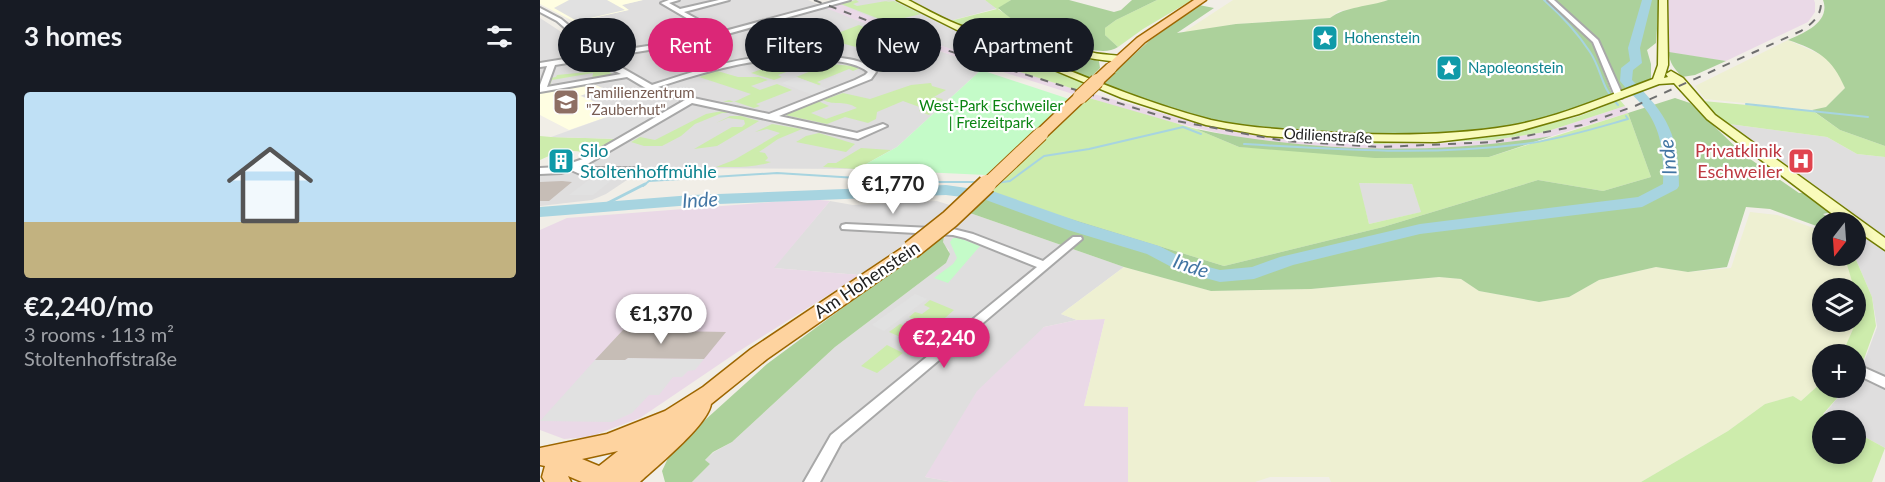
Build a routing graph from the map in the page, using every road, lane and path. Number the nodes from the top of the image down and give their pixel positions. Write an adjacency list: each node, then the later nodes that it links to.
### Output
1 (676, 0): 9 (street)
2 (726, 0): 9 (street)
3 (847, 0): 13 (street)
4 (901, 0): 12 (main road, Odilienstraße)
5 (1201, 0): 17 (main road, Am Hohenstein)
6 (1551, 0): 25 (street)
7 (1663, 0): 22 (main road)
8 (540, 10): 11 (street)
9 (680, 11): 10 (street)
10 (692, 18)
11 (558, 19)
12 (953, 25)
13 (733, 30)
14 (1094, 56): 17 (main road)
15 (558, 62): 16 (street)
16 (552, 63): 18 (street); 24 (street)
17 (1116, 63): 40 (main road, Am Hohenstein, bridge)
18 (540, 65)
19 (622, 72): 21 (street)
20 (1073, 72): 25 (main road, Odilienstraße)
21 (627, 75): 23 (street); 24 (street)
22 (1656, 79): 25 (main road, Odilienstraße); 32 (main road, Odilienstraße)
23 (652, 87): 26 (street); 27 (street)
24 (541, 90)
25 (1616, 97)
26 (691, 100): 27 (street); 29 (street)
27 (770, 117): 28 (street)
28 (883, 126)
29 (573, 167): 30 (street); 31 (street)
30 (540, 171)
31 (640, 171)
32 (1839, 212)
33 (846, 227): 37 (street)
34 (1866, 232): 36 (main road)
35 (1077, 239): 37 (street)
36 (1885, 245)
37 (1044, 265): 44 (street)
38 (1866, 373): 39 (street)
39 (1885, 383)
40 (711, 393): 41 (main road, Am Hohenstein); 43 (main road, Am Hohenstein)
41 (676, 415): 42 (main road); 43 (main road, Am Hohenstein)
42 (551, 464): 43 (main road)
43 (608, 481)
44 (812, 482)

